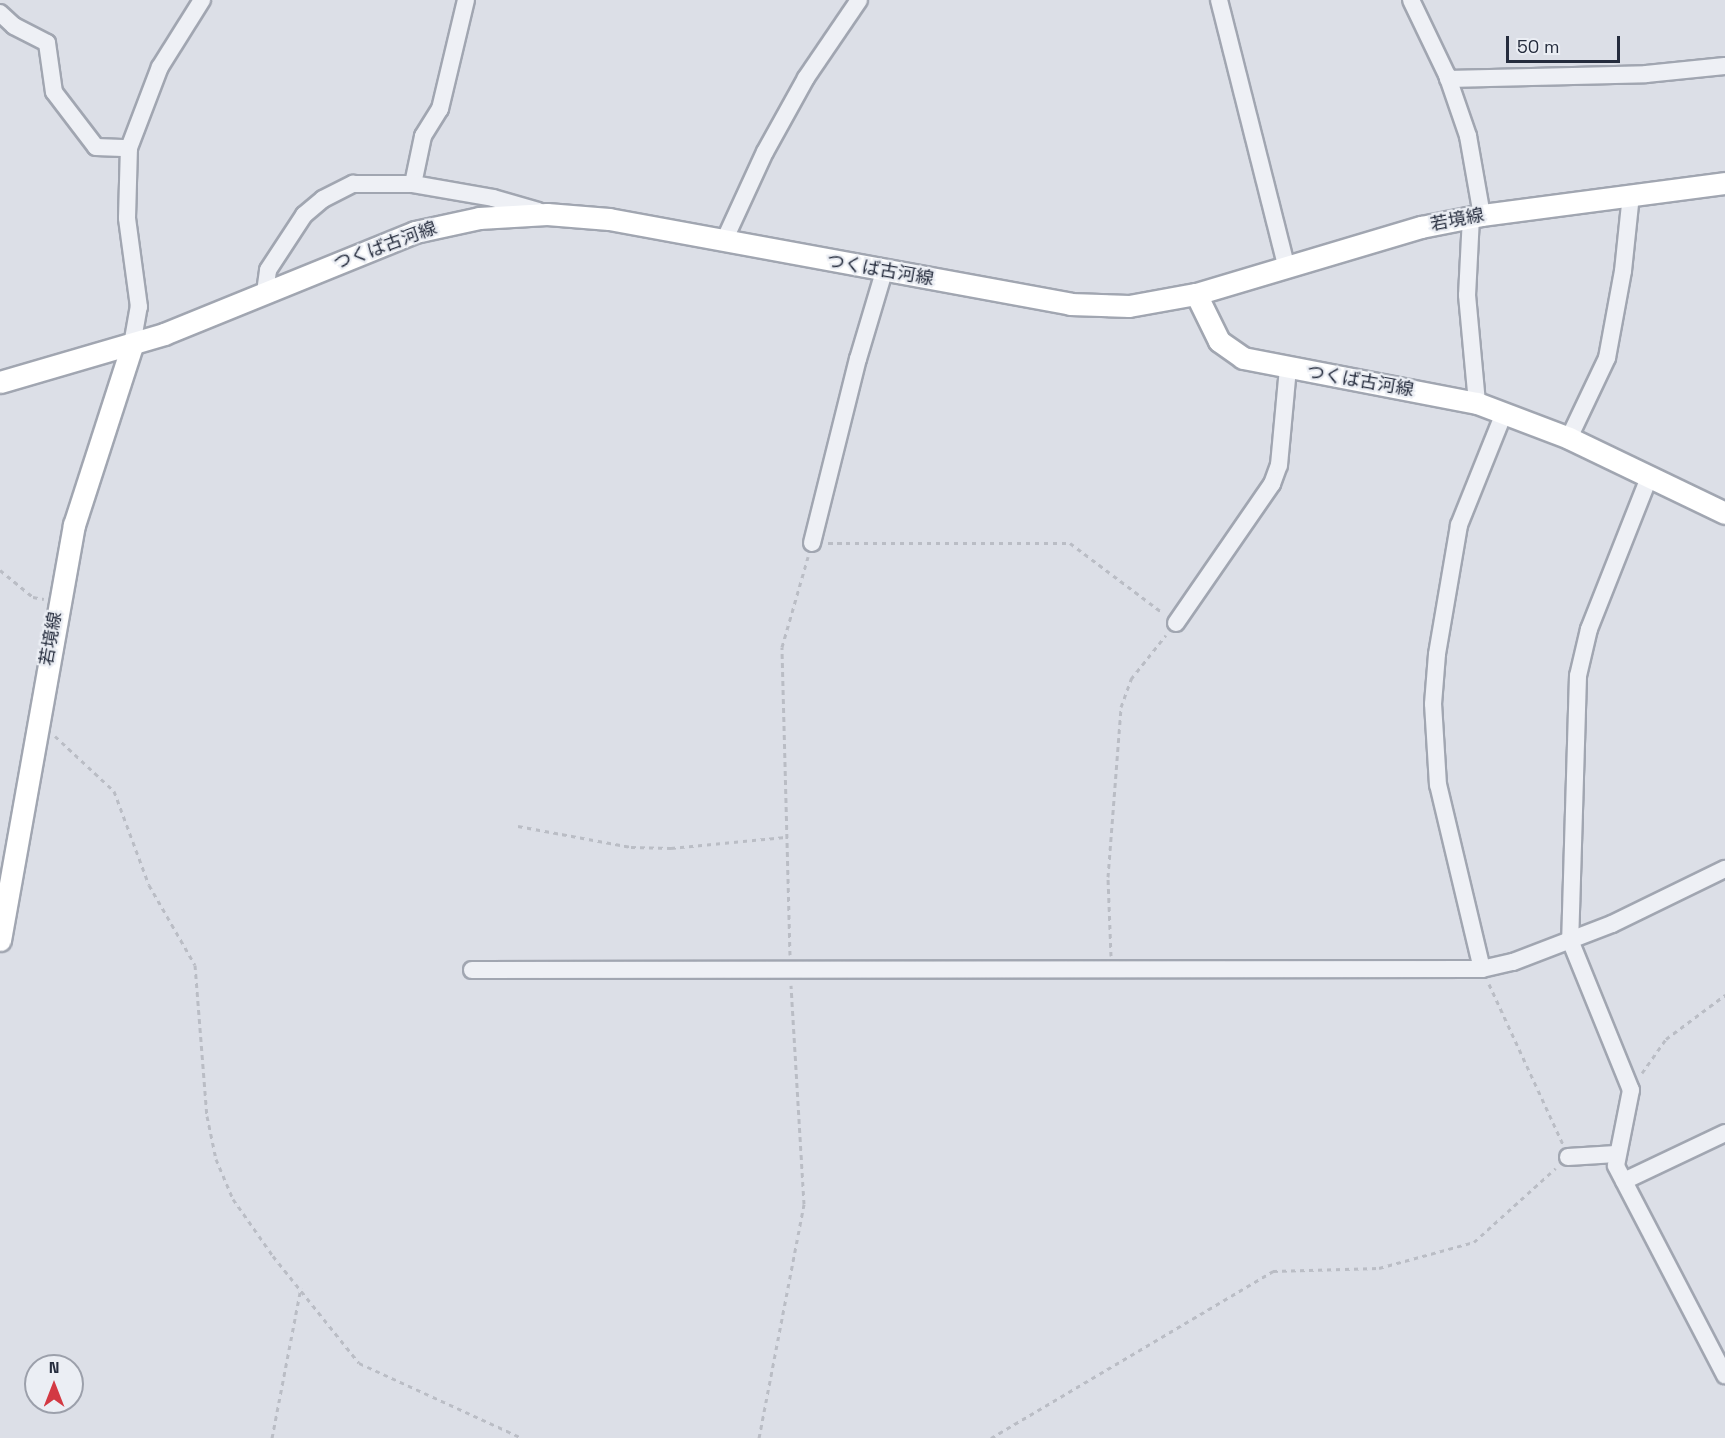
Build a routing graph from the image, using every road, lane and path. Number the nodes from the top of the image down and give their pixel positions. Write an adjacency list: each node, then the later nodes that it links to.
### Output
1 (202, 0): 10 (street)
2 (466, 0): 12 (street)
3 (859, 0): 16 (street)
4 (1219, 0): 5 (street); 17 (street)
5 (1226, 0)
6 (1411, 0): 9 (street)
7 (0, 13): 10 (street)
8 (1725, 66): 9 (street)
9 (1448, 79): 15 (street)
10 (129, 148): 21 (street)
11 (1725, 183): 13 (main road, 若境線)
12 (413, 184): 14 (street); 19 (street)
13 (1631, 195): 15 (main road, 若境線); 26 (street)
14 (548, 214): 16 (main road, つくば古河線); 19 (main road, つくば古河線)
15 (1477, 216): 17 (main road, 若境線); 24 (street)
16 (724, 241): 18 (main road, つくば古河線)
17 (1286, 266): 20 (main road, 若境線)
18 (884, 272): 20 (main road, つくば古河線); 29 (street)
19 (265, 292): 21 (main road, つくば古河線)
20 (1196, 294): 22 (main road, つくば古河線)
21 (132, 345): 23 (main road, つくば古河線); 31 (main road, 若境線)
22 (1288, 368): 24 (main road, つくば古河線); 32 (street)
23 (0, 382)
24 (1477, 403): 25 (main road, つくば古河線)
25 (1504, 413): 26 (main road, つくば古河線); 40 (street)
26 (1569, 438): 27 (main road, つくば古河線)
27 (1650, 475): 28 (main road, つくば古河線); 38 (street)
28 (1725, 513)
29 (812, 543): 32 (path); 35 (path)
30 (0, 570): 31 (path)
31 (58, 602): 33 (main road, 若境線)
32 (1176, 623): 39 (path)
33 (38, 719): 37 (main road, 若境線); 49 (path)
34 (518, 826): 35 (path)
35 (785, 837): 42 (path)
36 (1725, 869): 38 (street)
37 (0, 940)
38 (1570, 940): 40 (street); 44 (street)
39 (1112, 969): 40 (street); 42 (street)
40 (1482, 969): 47 (path)
41 (472, 970): 42 (street)
42 (790, 971): 53 (path)
43 (1725, 996): 44 (path)
44 (1631, 1090): 46 (street)
45 (1725, 1133): 48 (street)
46 (1616, 1154): 47 (street); 48 (street)
47 (1568, 1157): 54 (path)
48 (1624, 1181): 50 (street)
49 (301, 1288): 51 (path); 52 (path)
50 (1725, 1375)
51 (272, 1438)
52 (522, 1438)
53 (759, 1438)
54 (991, 1438)

